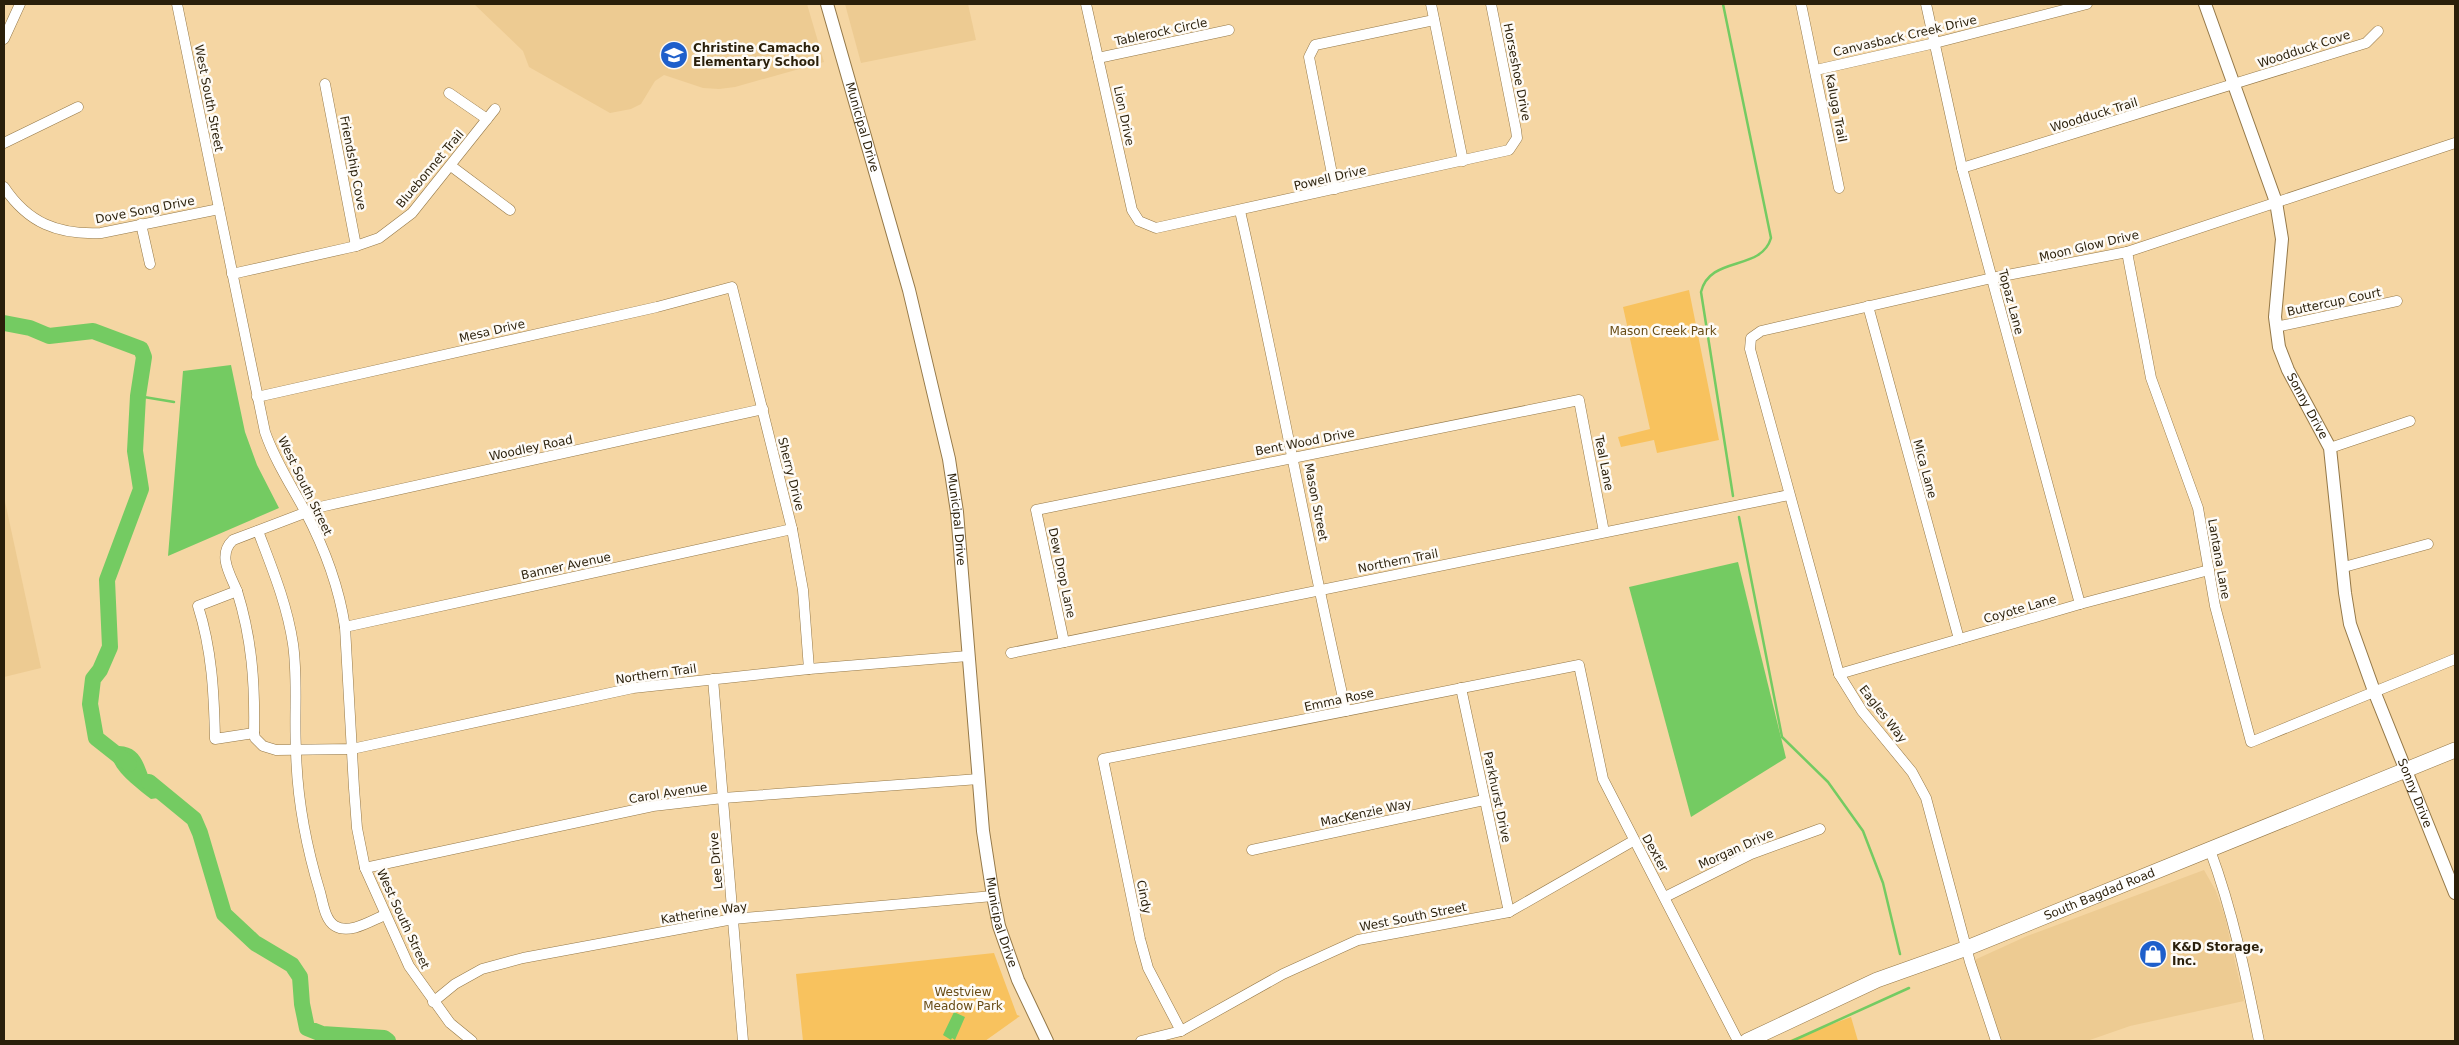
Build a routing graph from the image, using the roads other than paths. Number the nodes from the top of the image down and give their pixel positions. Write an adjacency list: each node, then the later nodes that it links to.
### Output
1 (20, 4): 14 (street)
2 (177, 4): 34 (street, West South Street)
3 (827, 4): 71 (street, Municipal Drive)
4 (1086, 4): 16 (street, Lion Drive)
5 (1431, 4): 11 (street)
6 (1491, 4): 26 (street, Horseshoe Drive)
7 (1801, 4): 17 (street, Kaluga Trail)
8 (1926, 4): 15 (street, Topaz Lane)
9 (2087, 4): 15 (street, Canvasback Creek Drive)
10 (2205, 4): 19 (street, Sonny Drive)
11 (1434, 20): 27 (street); 32 (street)
12 (1229, 30): 16 (street, Tablerock Circle)
13 (2378, 30): 19 (street, Woodduck Cove)
14 (4, 40)
15 (1935, 43): 17 (street, Canvasback Creek Drive); 29 (street, Topaz Lane)
16 (1098, 58): 38 (street, Lion Drive)
17 (1816, 70): 31 (street, Kaluga Trail)
18 (325, 84): 39 (street, Friendship Cove)
19 (2233, 85): 29 (street, Woodduck Trail); 33 (street, Sonny Drive)
20 (449, 92): 23 (street)
21 (78, 107): 24 (street)
22 (495, 109): 23 (street, Bluebonnet Trail)
23 (487, 119): 28 (street, Bluebonnet Trail)
24 (4, 143)
25 (2455, 143): 33 (street, Moon Glow Drive)
26 (1514, 144): 27 (street, Powell Drive)
27 (1463, 161): 32 (street, Powell Drive)
28 (451, 166): 35 (street); 39 (street, Bluebonnet Trail)
29 (1962, 168): 43 (street, Topaz Lane)
30 (4, 187): 37 (street, Dove Song Drive)
31 (1839, 188)
32 (1335, 189): 36 (street, Powell Drive)
33 (2276, 202): 40 (street, Moon Glow Drive); 47 (street, Sonny Drive)
34 (218, 208): 37 (street, Dove Song Drive); 42 (street, West South Street)
35 (510, 210)
36 (1240, 210): 38 (street, Powell Drive); 54 (street, Mason Street)
37 (141, 224): 41 (street)
38 (1148, 226)
39 (356, 246): 42 (street, Bluebonnet Trail)
40 (2127, 252): 43 (street, Moon Glow Drive); 63 (street, Lantana Lane)
41 (150, 264)
42 (232, 274): 49 (street, West South Street)
43 (1992, 278): 46 (street, Moon Glow Drive); 66 (street, Topaz Lane)
44 (732, 288): 49 (street, Mesa Drive); 51 (street, Sherry Drive)
45 (2397, 301): 47 (street, Buttercup Court)
46 (1868, 306): 48 (street, Moon Glow Drive); 68 (street, Mica Lane)
47 (2276, 327): 53 (street, Sonny Drive)
48 (1751, 338): 55 (street, Eagles Way)
49 (256, 397): 57 (street, West South Street)
50 (1579, 400): 54 (street, Bent Wood Drive); 60 (street, Teal Lane)
51 (763, 408): 57 (street, Woodley Road); 58 (street, Sherry Drive)
52 (2410, 421): 53 (street)
53 (2330, 448): 62 (street, Sonny Drive)
54 (1294, 456): 56 (street, Bent Wood Drive); 64 (street, Mason Street)
55 (1789, 495): 60 (street, Northern Trail); 75 (street, Eagles Way)
56 (1036, 510): 69 (street, Dew Drop Lane)
57 (306, 512): 59 (street, Woodley Road); 67 (street, West South Street)
58 (792, 529): 67 (street, Banner Avenue); 74 (street, Sherry Drive)
59 (258, 531): 65 (street, Woodley Road); 82 (street)
60 (1604, 532): 64 (street, Northern Trail)
61 (2428, 544): 62 (street)
62 (2344, 567): 78 (street, Sonny Drive)
63 (2209, 570): 66 (street, Coyote Lane); 78 (street, Lantana Lane)
64 (1320, 589): 69 (street, Northern Trail); 79 (street, Mason Street)
65 (237, 591): 80 (street); 80 (street)
66 (2080, 604): 68 (street, Coyote Lane)
67 (346, 627): 81 (street, West South Street)
68 (1959, 639): 75 (street, Coyote Lane)
69 (1064, 642): 70 (street, Northern Trail)
70 (1011, 653)
71 (968, 656): 74 (street, Northern Trail); 86 (street, Municipal Drive)
72 (2455, 659): 78 (street)
73 (1579, 665): 77 (street, Emma Rose); 90 (street, Dexter)
74 (809, 669): 76 (street, Northern Trail)
75 (1839, 674): 100 (street, Eagles Way)
76 (713, 679): 81 (street, Northern Trail); 87 (street, Lee Drive)
77 (1461, 688): 79 (street, Emma Rose); 88 (street, Parkhurst Drive)
78 (2374, 691): 85 (street, Sonny Drive)
79 (1346, 711): 84 (street, Emma Rose)
80 (254, 733): 82 (street, Northern Trail)
81 (352, 749): 82 (street, Northern Trail); 93 (street, West South Street)
82 (296, 750): 98 (street)
83 (2455, 750): 85 (main road, South Bagdad Road)
84 (1103, 760): 102 (street, Cindy)
85 (2406, 770): 92 (main road, South Bagdad Road); 94 (street, Sonny Drive)
86 (979, 779): 87 (street, Carol Avenue); 95 (street, Municipal Drive)
87 (722, 798): 93 (street, Carol Avenue); 99 (street, Lee Drive)
88 (1484, 800): 91 (street, MacKenzie Way); 97 (street, Parkhurst Drive)
89 (1820, 828): 96 (street, Morgan Drive)
90 (1633, 841): 96 (street, Dexter); 97 (street, West South Street)
91 (1252, 850)
92 (2210, 850): 100 (main road, South Bagdad Road); 110 (street)
93 (365, 868): 98 (street, West South Street)
94 (2455, 894)
95 (993, 896): 99 (street, Katherine Way); 105 (street, Municipal Drive)
96 (1665, 897): 107 (street, Dexter)
97 (1508, 912): 102 (street, West South Street)
98 (385, 915): 101 (street, West South Street)
99 (733, 919): 101 (street, Katherine Way); 104 (street, Lee Drive)
100 (1967, 948): 108 (main road, South Bagdad Road); 109 (street, Eagles Way)
101 (433, 1002): 103 (street, West South Street)
102 (1182, 1031): 106 (street, West South Street)
103 (472, 1041)
104 (743, 1041)
105 (1047, 1041)
106 (1141, 1041)
107 (1738, 1041)
108 (1747, 1041)
109 (1996, 1041)
110 (2259, 1041)

